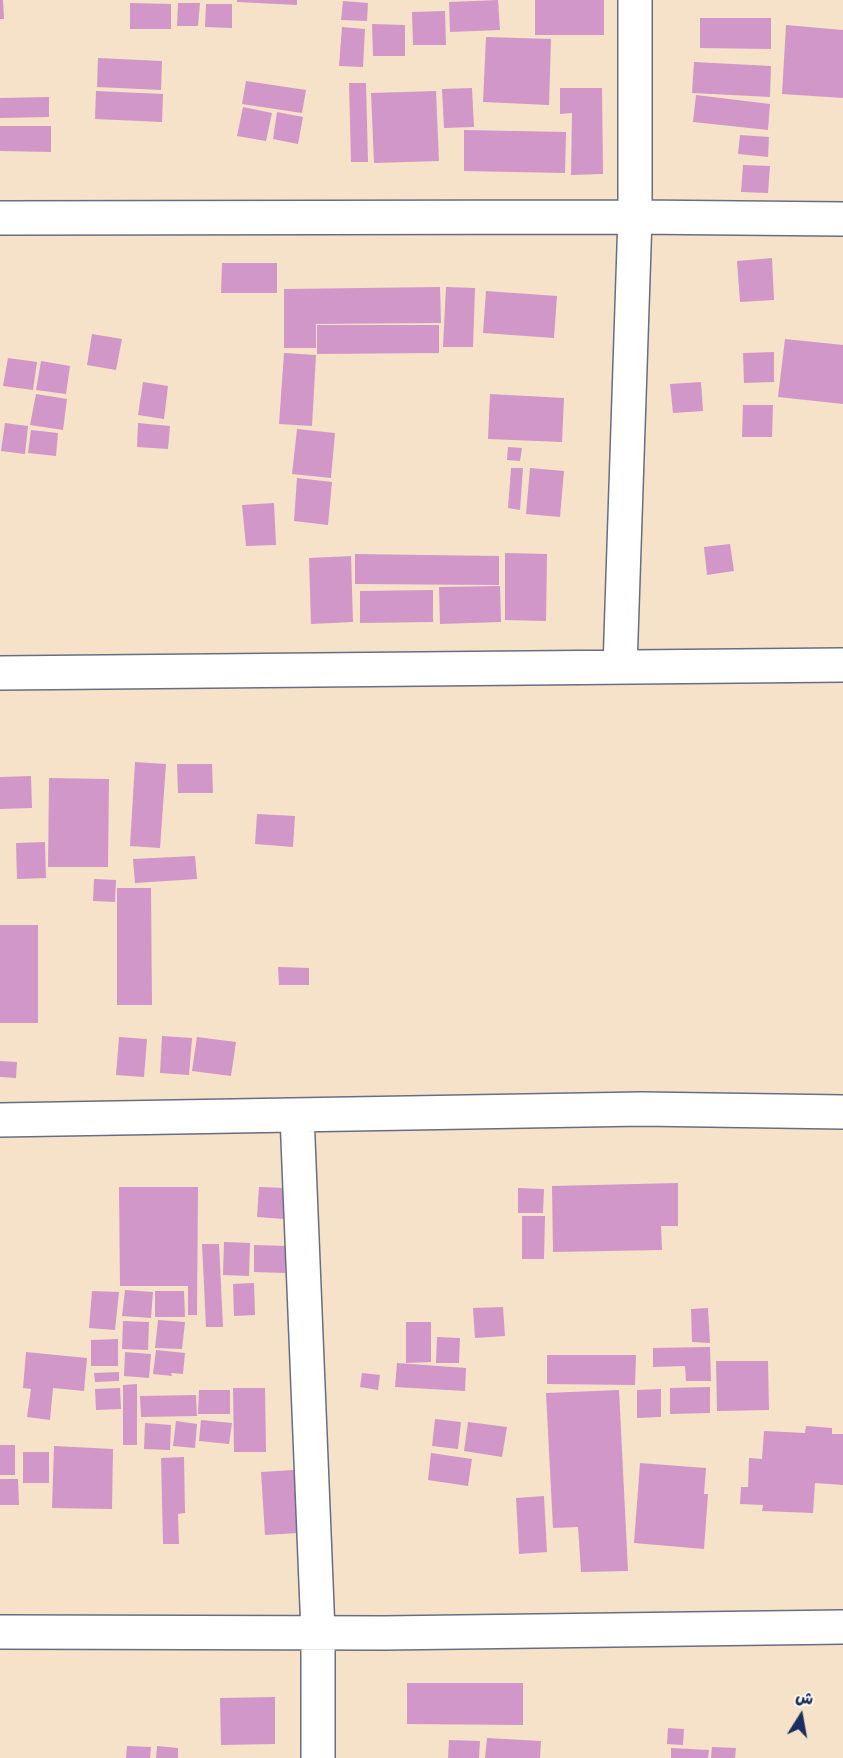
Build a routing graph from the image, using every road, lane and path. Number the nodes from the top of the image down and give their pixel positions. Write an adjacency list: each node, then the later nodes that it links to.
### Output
1 (635, 0): 2 (street)
2 (635, 217): 3 (street); 4 (street); 6 (street)
3 (0, 218)
4 (843, 219)
5 (843, 665): 6 (street)
6 (620, 667): 7 (street)
7 (0, 674)
8 (843, 1112): 9 (street)
9 (297, 1115): 10 (street); 13 (street)
10 (0, 1120)
11 (843, 1627): 13 (street)
12 (0, 1632): 13 (street)
13 (318, 1632): 14 (street)
14 (318, 1758)

